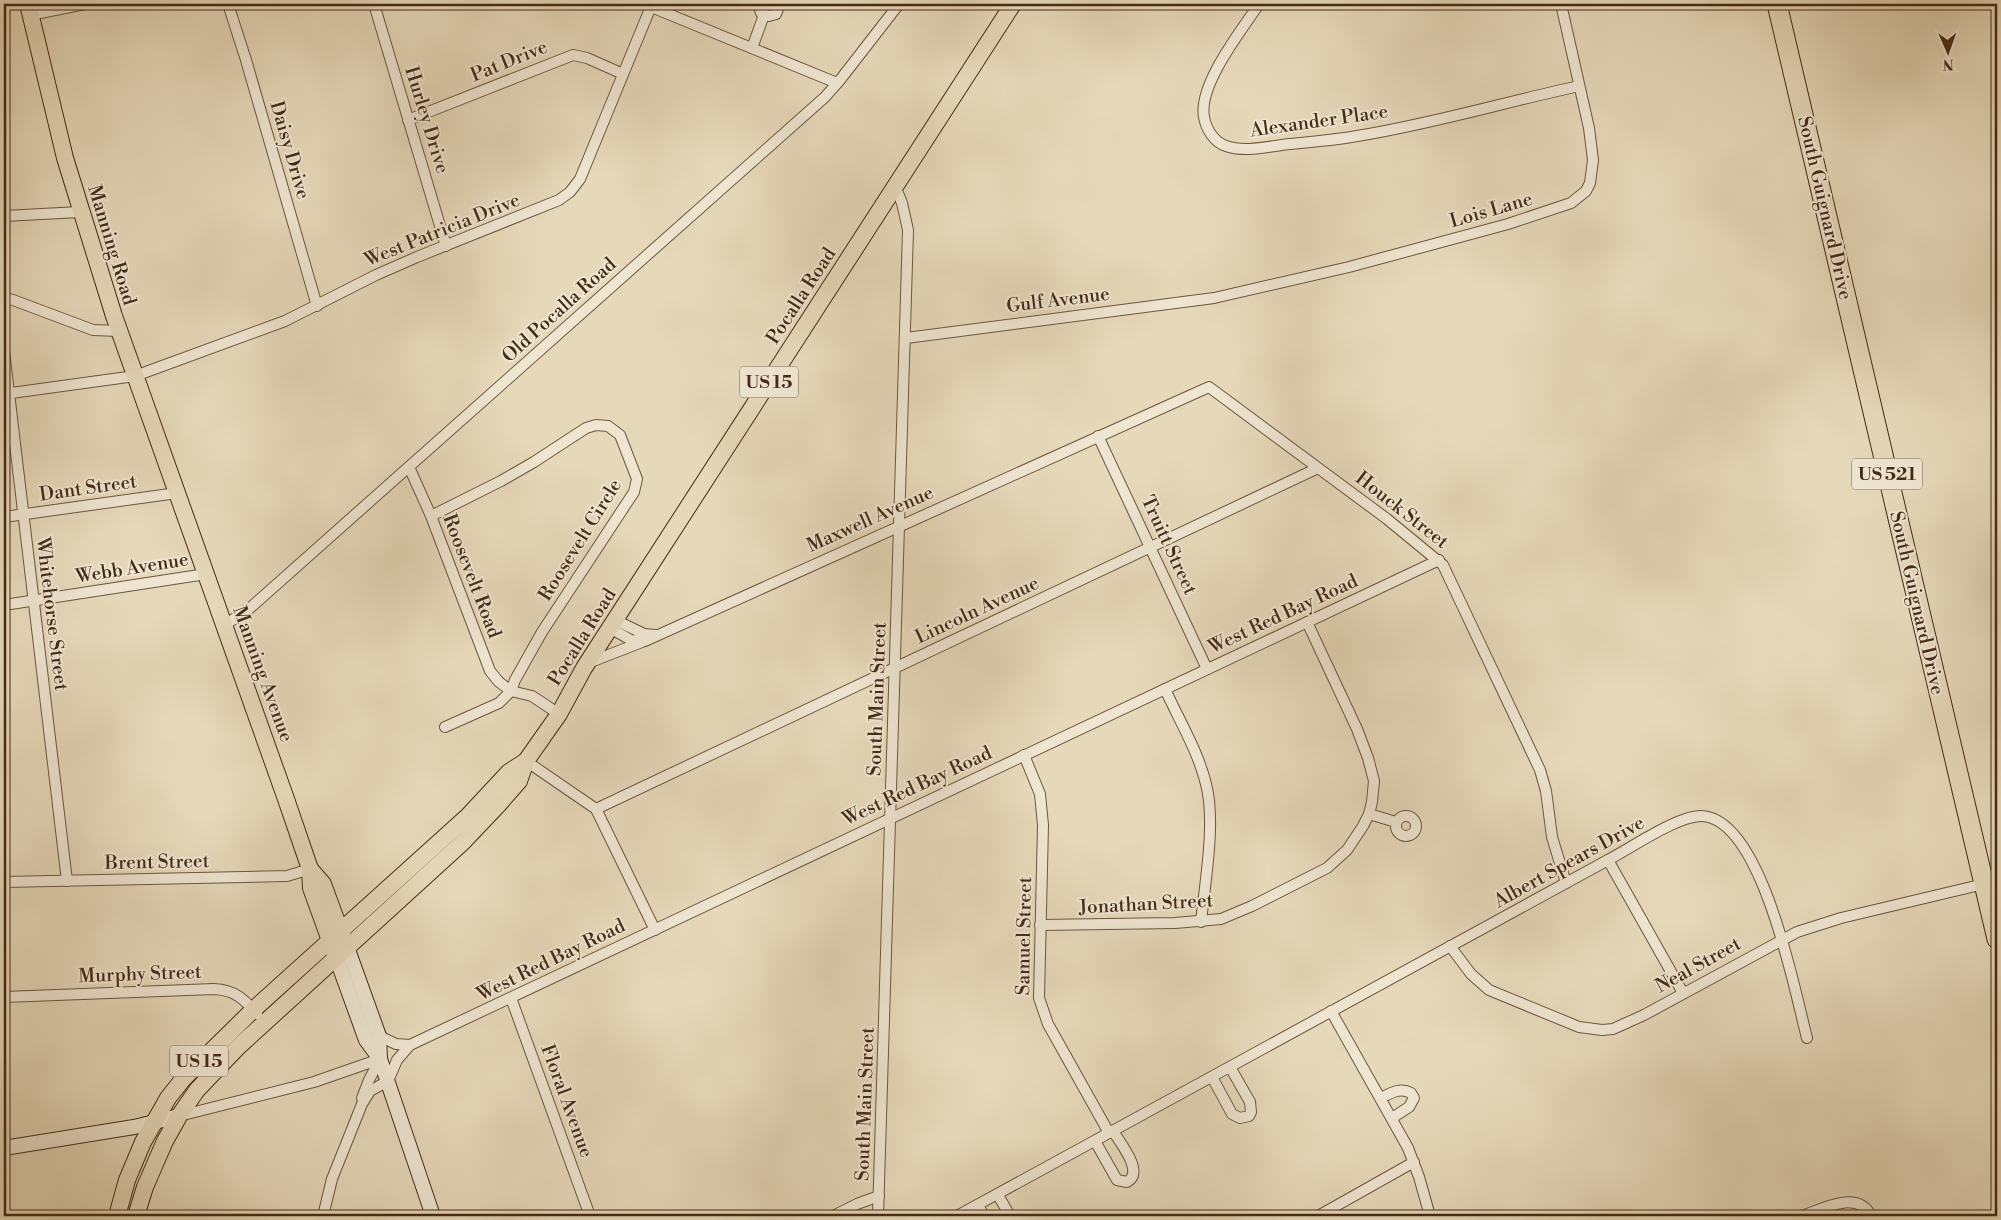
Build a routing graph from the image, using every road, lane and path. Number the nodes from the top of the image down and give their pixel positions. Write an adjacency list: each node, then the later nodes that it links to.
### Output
1 (85, 4): 12 (street)
2 (228, 4): 25 (street, Daisy Drive)
3 (374, 4): 18 (street, Hurley Drive)
4 (758, 4): 13 (street)
5 (780, 4): 13 (street)
6 (899, 4): 16 (street, Old Pocalla Road)
7 (1013, 4): 19 (main road, Pocalla Road / US 15)
8 (1259, 4): 17 (street, Alexander Place)
9 (1561, 4): 17 (street, Lois Lane)
10 (1777, 4): 67 (highway, South Guignard Drive / US 521)
11 (649, 5): 14 (street); 15 (street, West Patricia Drive)
12 (29, 10): 20 (main road, Manning Road)
13 (764, 15): 14 (street)
14 (752, 48): 16 (street)
15 (623, 74): 18 (street, Pat Drive); 22 (street, West Patricia Drive)
16 (837, 83): 32 (street, Old Pocalla Road)
17 (1579, 86): 24 (street, Lois Lane)
18 (408, 120): 22 (street, Hurley Drive)
19 (895, 186): 27 (street, South Main Street); 45 (main road, Pocalla Road / US 15)
20 (80, 212): 21 (street); 26 (main road, Manning Road)
21 (4, 216)
22 (446, 246): 25 (street, West Patricia Drive)
23 (4, 298): 26 (street)
24 (1214, 298): 27 (street, Gulf Avenue)
25 (316, 306): 29 (street, West Patricia Drive)
26 (119, 331): 29 (main road, Manning Road)
27 (906, 338): 38 (street, South Main Street)
28 (4, 351): 30 (street, Whitehorse Street)
29 (135, 376): 30 (street, West Patricia Drive); 34 (main road, Manning Road)
30 (6, 393): 35 (street, Whitehorse Street)
31 (1098, 436): 33 (street, Houck Street); 38 (street, Maxwell Avenue); 39 (street, Truitt Street)
32 (409, 466): 36 (street, Roosevelt Road); 46 (street, Old Pocalla Road)
33 (1318, 468): 39 (street, Lincoln Avenue); 40 (street, Houck Street)
34 (177, 493): 35 (street, Dant Street); 41 (main road, Manning Avenue)
35 (22, 515): 37 (street, Dant Street); 42 (street, Whitehorse Street)
36 (431, 516): 53 (street, Roosevelt Road); 53 (street, Roosevelt Circle)
37 (4, 517)
38 (900, 525): 47 (street, Maxwell Avenue); 50 (street, South Main Street)
39 (1151, 548): 50 (street, Lincoln Avenue); 51 (street, Truitt Street)
40 (1439, 560): 44 (street, West Red Bay Road); 66 (street, Houck Street)
41 (206, 574): 42 (street, Webb Avenue); 46 (main road, Manning Avenue)
42 (33, 601): 43 (street, Webb Avenue); 64 (street, Whitehorse Street)
43 (4, 605)
44 (1307, 622): 51 (street, West Red Bay Road); 59 (street, Jonathan Street)
45 (613, 624): 47 (street); 48 (street); 49 (main road, Pocalla Road / US 15)
46 (224, 626): 63 (main road, Manning Avenue)
47 (656, 635): 48 (street, Maxwell Avenue)
48 (645, 641): 49 (street, Maxwell Avenue)
49 (587, 663): 54 (main road, Pocalla Road / US 15)
50 (896, 668): 58 (street, Lincoln Avenue); 60 (street, South Main Street)
51 (1207, 669): 52 (street, West Red Bay Road)
52 (1165, 689): 56 (street, West Red Bay Road); 68 (street)
53 (511, 691): 54 (street); 55 (street)
54 (559, 714): 57 (main road, Pocalla Road / US 15)
55 (445, 728)
56 (1024, 755): 60 (street, West Red Bay Road); 69 (street, Samuel Street)
57 (526, 761): 58 (street); 71 (main road, Pocalla Road / US 15); 75 (main road, Pocalla Road / US 15)
58 (596, 809): 70 (street)
59 (1369, 814): 61 (street); 68 (street, Jonathan Street)
60 (891, 818): 70 (street, West Red Bay Road); 99 (street, South Main Street)
61 (1396, 822)
62 (1608, 860): 66 (street, Albert Spears Drive); 73 (street, Albert Spears Drive); 76 (street)
63 (310, 869): 64 (street, Brent Street); 71 (main road, Manning Avenue)
64 (67, 881): 65 (street, Brent Street)
65 (4, 882)
66 (1566, 883): 74 (street, Albert Spears Drive)
67 (1984, 884): 72 (highway, South Guignard Drive / US 521); 73 (street, Neal Street)
68 (1201, 922): 69 (street, Jonathan Street)
69 (1040, 925): 94 (street, Samuel Street)
70 (655, 930): 78 (street, West Red Bay Road)
71 (335, 936): 75 (main road, Manning Avenue); 79 (main road, US 15)
72 (1997, 939)
73 (1782, 940): 76 (street, Neal Street); 83 (street, Albert Spears Drive)
74 (1450, 946): 76 (street, Neal Street); 80 (street, Albert Spears Drive)
75 (341, 952): 81 (main road, US 15); 82 (main road, Manning Avenue); 85 (main road, Manning Avenue)
76 (1683, 993)
77 (4, 997): 79 (street, Murphy Street)
78 (511, 998): 84 (street, West Red Bay Road); 105 (street, Floral Avenue)
79 (253, 1010): 81 (street, Murphy Street); 93 (main road, US 15)
80 (1332, 1011): 86 (street, Albert Spears Drive); 89 (street)
81 (264, 1022): 91 (main road, US 15)
82 (379, 1036): 84 (street); 85 (main road, Manning Avenue)
83 (1806, 1038)
84 (410, 1045): 88 (street, West Red Bay Road)
85 (380, 1059): 88 (main road, Manning Avenue); 90 (street); 91 (street)
86 (1230, 1066): 87 (street, Albert Spears Drive); 87 (street)
87 (1212, 1077): 94 (street, Albert Spears Drive)
88 (388, 1081): 90 (street); 104 (main road, Manning Avenue)
89 (1380, 1098): 92 (street); 92 (street)
90 (362, 1104): 103 (street)
91 (179, 1116): 93 (main road); 102 (main road, US 15)
92 (1392, 1118): 97 (street)
93 (152, 1123): 96 (main road); 101 (main road, US 15)
94 (1111, 1132): 95 (street, Albert Spears Drive); 95 (street)
95 (1095, 1141): 98 (street, Albert Spears Drive)
96 (4, 1148)
97 (1414, 1162): 111 (street); 112 (street)
98 (998, 1195): 100 (street, Albert Spears Drive); 110 (street)
99 (879, 1196): 106 (street); 107 (street, South Main Street)
100 (978, 1205): 108 (street, Albert Spears Drive); 109 (street)
101 (117, 1216)
102 (136, 1216)
103 (323, 1216)
104 (433, 1216)
105 (590, 1216)
106 (833, 1216)
107 (878, 1216)
108 (957, 1216)
109 (984, 1216)
110 (1010, 1216)
111 (1318, 1216)
112 (1430, 1216)
113 (1802, 1216): 114 (street)
114 (1871, 1216)

